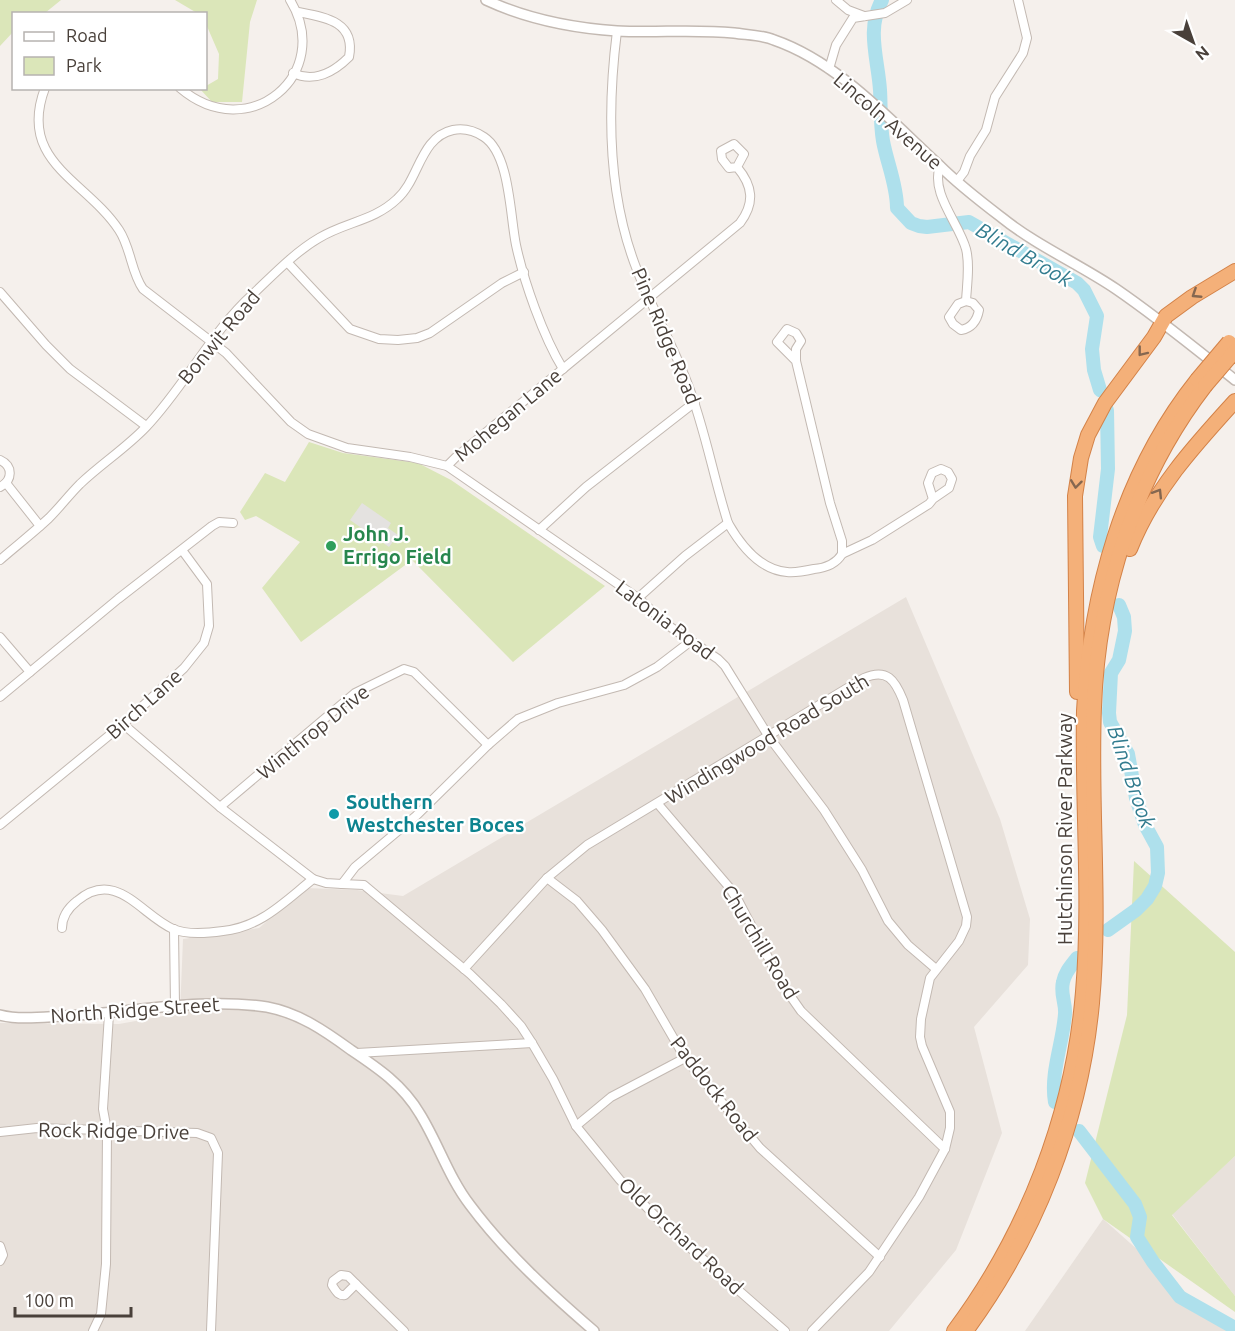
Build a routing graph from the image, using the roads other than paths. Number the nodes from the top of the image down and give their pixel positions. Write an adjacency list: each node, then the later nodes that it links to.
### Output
1 (290, 0): 6 (street)
2 (486, 0): 8 (street, Lincoln Avenue)
3 (836, 0): 7 (street)
4 (907, 0): 7 (street)
5 (1018, 0): 15 (street)
6 (298, 12): 10 (street); 10 (street)
7 (865, 16): 9 (street)
8 (617, 31): 9 (street, Lincoln Avenue); 20 (street, Pine Ridge Road)
9 (829, 69): 13 (street, Lincoln Avenue)
10 (293, 73): 12 (street)
11 (44, 90): 23 (street, Mohegan Lane)
12 (183, 90)
13 (940, 166): 15 (street, Lincoln Avenue); 21 (street)
14 (737, 167): 20 (street, Mohegan Lane)
15 (957, 181): 22 (street, Lincoln Avenue)
16 (288, 263): 18 (street); 18 (street, Bonwit Road); 23 (street, Bonwit Road)
17 (1235, 271): 22 (highway, one-way to 22)
18 (524, 272): 26 (street, Bonwit Road)
19 (0, 292): 31 (street)
20 (649, 298): 26 (street, Mohegan Lane); 30 (street, Pine Ridge Road)
21 (966, 301)
22 (1161, 323): 27 (street, Lincoln Avenue); 54 (highway, one-way to 54)
23 (211, 342): 31 (street, Bonwit Road); 33 (street, Mohegan Lane)
24 (1233, 343): 28 (highway, Hutchinson River Parkway, bridge)
25 (796, 361): 41 (street)
26 (563, 369): 33 (street, Mohegan Lane)
27 (1235, 380)
28 (1201, 383): 46 (highway, Hutchinson River Parkway); 54 (highway, Hutchinson River Parkway)
29 (1235, 401): 46 (highway, one-way to 29)
30 (695, 402): 37 (street, Pine Ridge Road); 39 (street)
31 (146, 426): 38 (street, Bonwit Road)
32 (0, 460): 34 (street)
33 (447, 466): 39 (street, Latonia Road)
34 (3, 485): 38 (street)
35 (933, 499): 41 (street)
36 (233, 523): 40 (street)
37 (728, 523): 41 (street); 43 (street)
38 (40, 526): 42 (street, Bonwit Road)
39 (538, 530): 43 (street, Latonia Road)
40 (182, 550): 47 (street); 49 (street, Birch Lane)
41 (842, 554)
42 (0, 560)
43 (638, 598): 45 (street, Latonia Road)
44 (0, 637): 47 (street)
45 (691, 641): 50 (street, Latonia Road); 51 (street)
46 (1098, 654): 77 (highway, Hutchinson River Parkway)
47 (30, 672): 48 (street)
48 (0, 697)
49 (123, 724): 53 (street); 55 (street, Birch Lane)
50 (769, 737): 52 (street, Windingwood Road South); 62 (street, Latonia Road); 62 (street, Windingwood Road South)
51 (488, 745): 53 (street, Winthrop Drive); 58 (street)
52 (658, 804): 56 (street, Windingwood Road South); 72 (street, Churchill Road)
53 (220, 807): 57 (street)
54 (1084, 814): 73 (highway, Hutchinson River Parkway)
55 (0, 825)
56 (547, 878): 61 (street, Windingwood Road South); 68 (street, Paddock Road)
57 (313, 879): 58 (street, Old Orchard Road); 60 (street)
58 (342, 884): 61 (street, Old Orchard Road)
59 (62, 928): 60 (street)
60 (174, 929): 63 (street)
61 (464, 969): 66 (street, Old Orchard Road)
62 (936, 969): 72 (street)
63 (175, 1007): 64 (street, North Ridge Street); 67 (street, North Ridge Street)
64 (110, 1014): 65 (street, North Ridge Street); 70 (street)
65 (0, 1015)
66 (532, 1043): 67 (street); 69 (street, Old Orchard Road)
67 (357, 1053): 82 (street, North Ridge Street)
68 (685, 1058): 69 (street); 75 (street, Paddock Road)
69 (576, 1126): 83 (street, Old Orchard Road)
70 (107, 1131): 71 (street, Rock Ridge Drive); 79 (street); 80 (street, Rock Ridge Drive)
71 (0, 1132)
72 (945, 1149): 75 (street)
73 (1022, 1219): 85 (highway); 86 (highway, Hutchinson River Parkway)
74 (0, 1246): 76 (street)
75 (880, 1257): 84 (street)
76 (0, 1261)
77 (1006, 1270): 87 (highway, Hutchinson River Parkway); 88 (highway)
78 (356, 1284): 81 (street)
79 (93, 1331)
80 (211, 1331)
81 (404, 1331)
82 (594, 1331)
83 (785, 1331)
84 (812, 1331)
85 (942, 1331)
86 (954, 1331)
87 (966, 1331)
88 (973, 1331)

